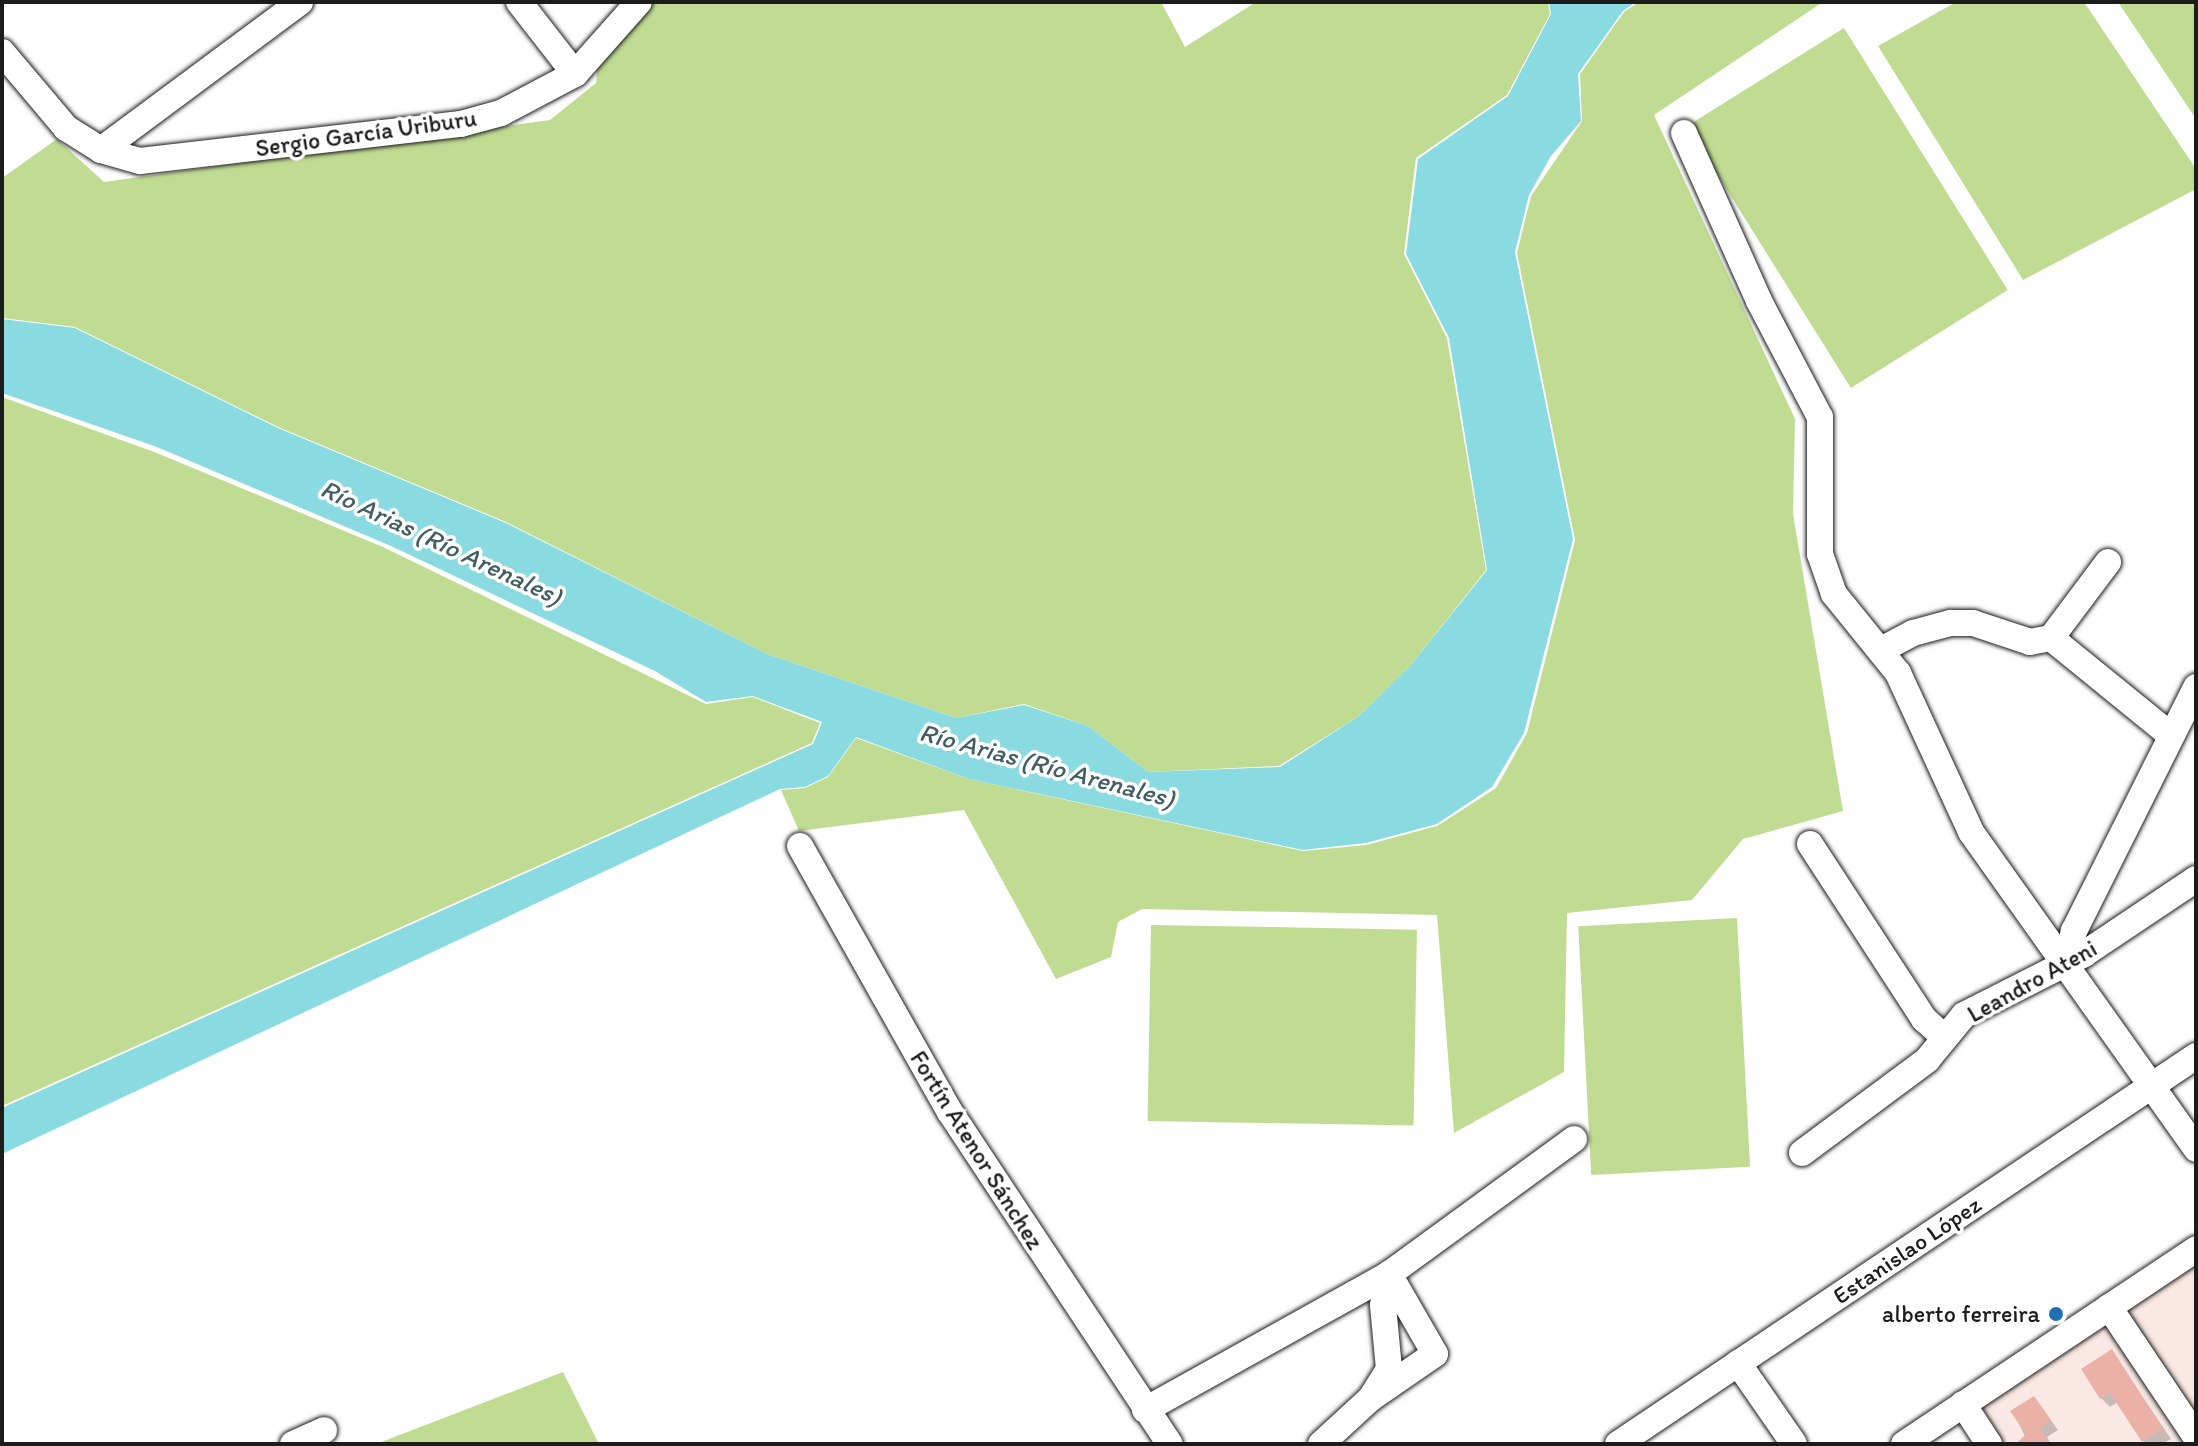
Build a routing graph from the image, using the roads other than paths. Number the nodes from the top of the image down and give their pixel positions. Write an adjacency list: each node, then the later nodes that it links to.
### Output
1 (300, 2): 7 (street)
2 (519, 2): 5 (street)
3 (639, 2): 5 (street, Sergio García Uriburu)
4 (2, 52): 7 (street)
5 (575, 74): 7 (street, Sergio García Uriburu)
6 (1684, 133): 10 (street)
7 (101, 150)
8 (2108, 562): 9 (street)
9 (2051, 638): 10 (street); 12 (street)
10 (1883, 649): 16 (street)
11 (2196, 687): 12 (street)
12 (2169, 734): 16 (street)
13 (1810, 844): 17 (street)
14 (800, 846): 29 (street, Fortín Atenor Sánchez)
15 (2196, 879): 16 (street, Leandro Ateni)
16 (2067, 963): 17 (street, Leandro Ateni); 19 (street)
17 (1944, 1037): 22 (street, Leandro Ateni)
18 (2196, 1056): 19 (street, Estanislao López)
19 (2151, 1086): 21 (street); 26 (street, Estanislao López)
20 (1574, 1139): 24 (street)
21 (2196, 1149)
22 (1802, 1153)
23 (2196, 1249): 25 (street)
24 (1389, 1274): 27 (street); 27 (street); 29 (street)
25 (2109, 1307): 28 (street); 31 (street)
26 (1738, 1363): 35 (street, Estanislao López); 36 (street)
27 (1371, 1398): 34 (street)
28 (1963, 1404): 37 (street); 38 (street)
29 (1145, 1410): 33 (street, Fortín Atenor Sánchez)
30 (324, 1430): 32 (street)
31 (2196, 1437)
32 (293, 1444)
33 (1170, 1444)
34 (1321, 1444)
35 (1618, 1444)
36 (1794, 1444)
37 (1904, 1444)
38 (1989, 1444)

